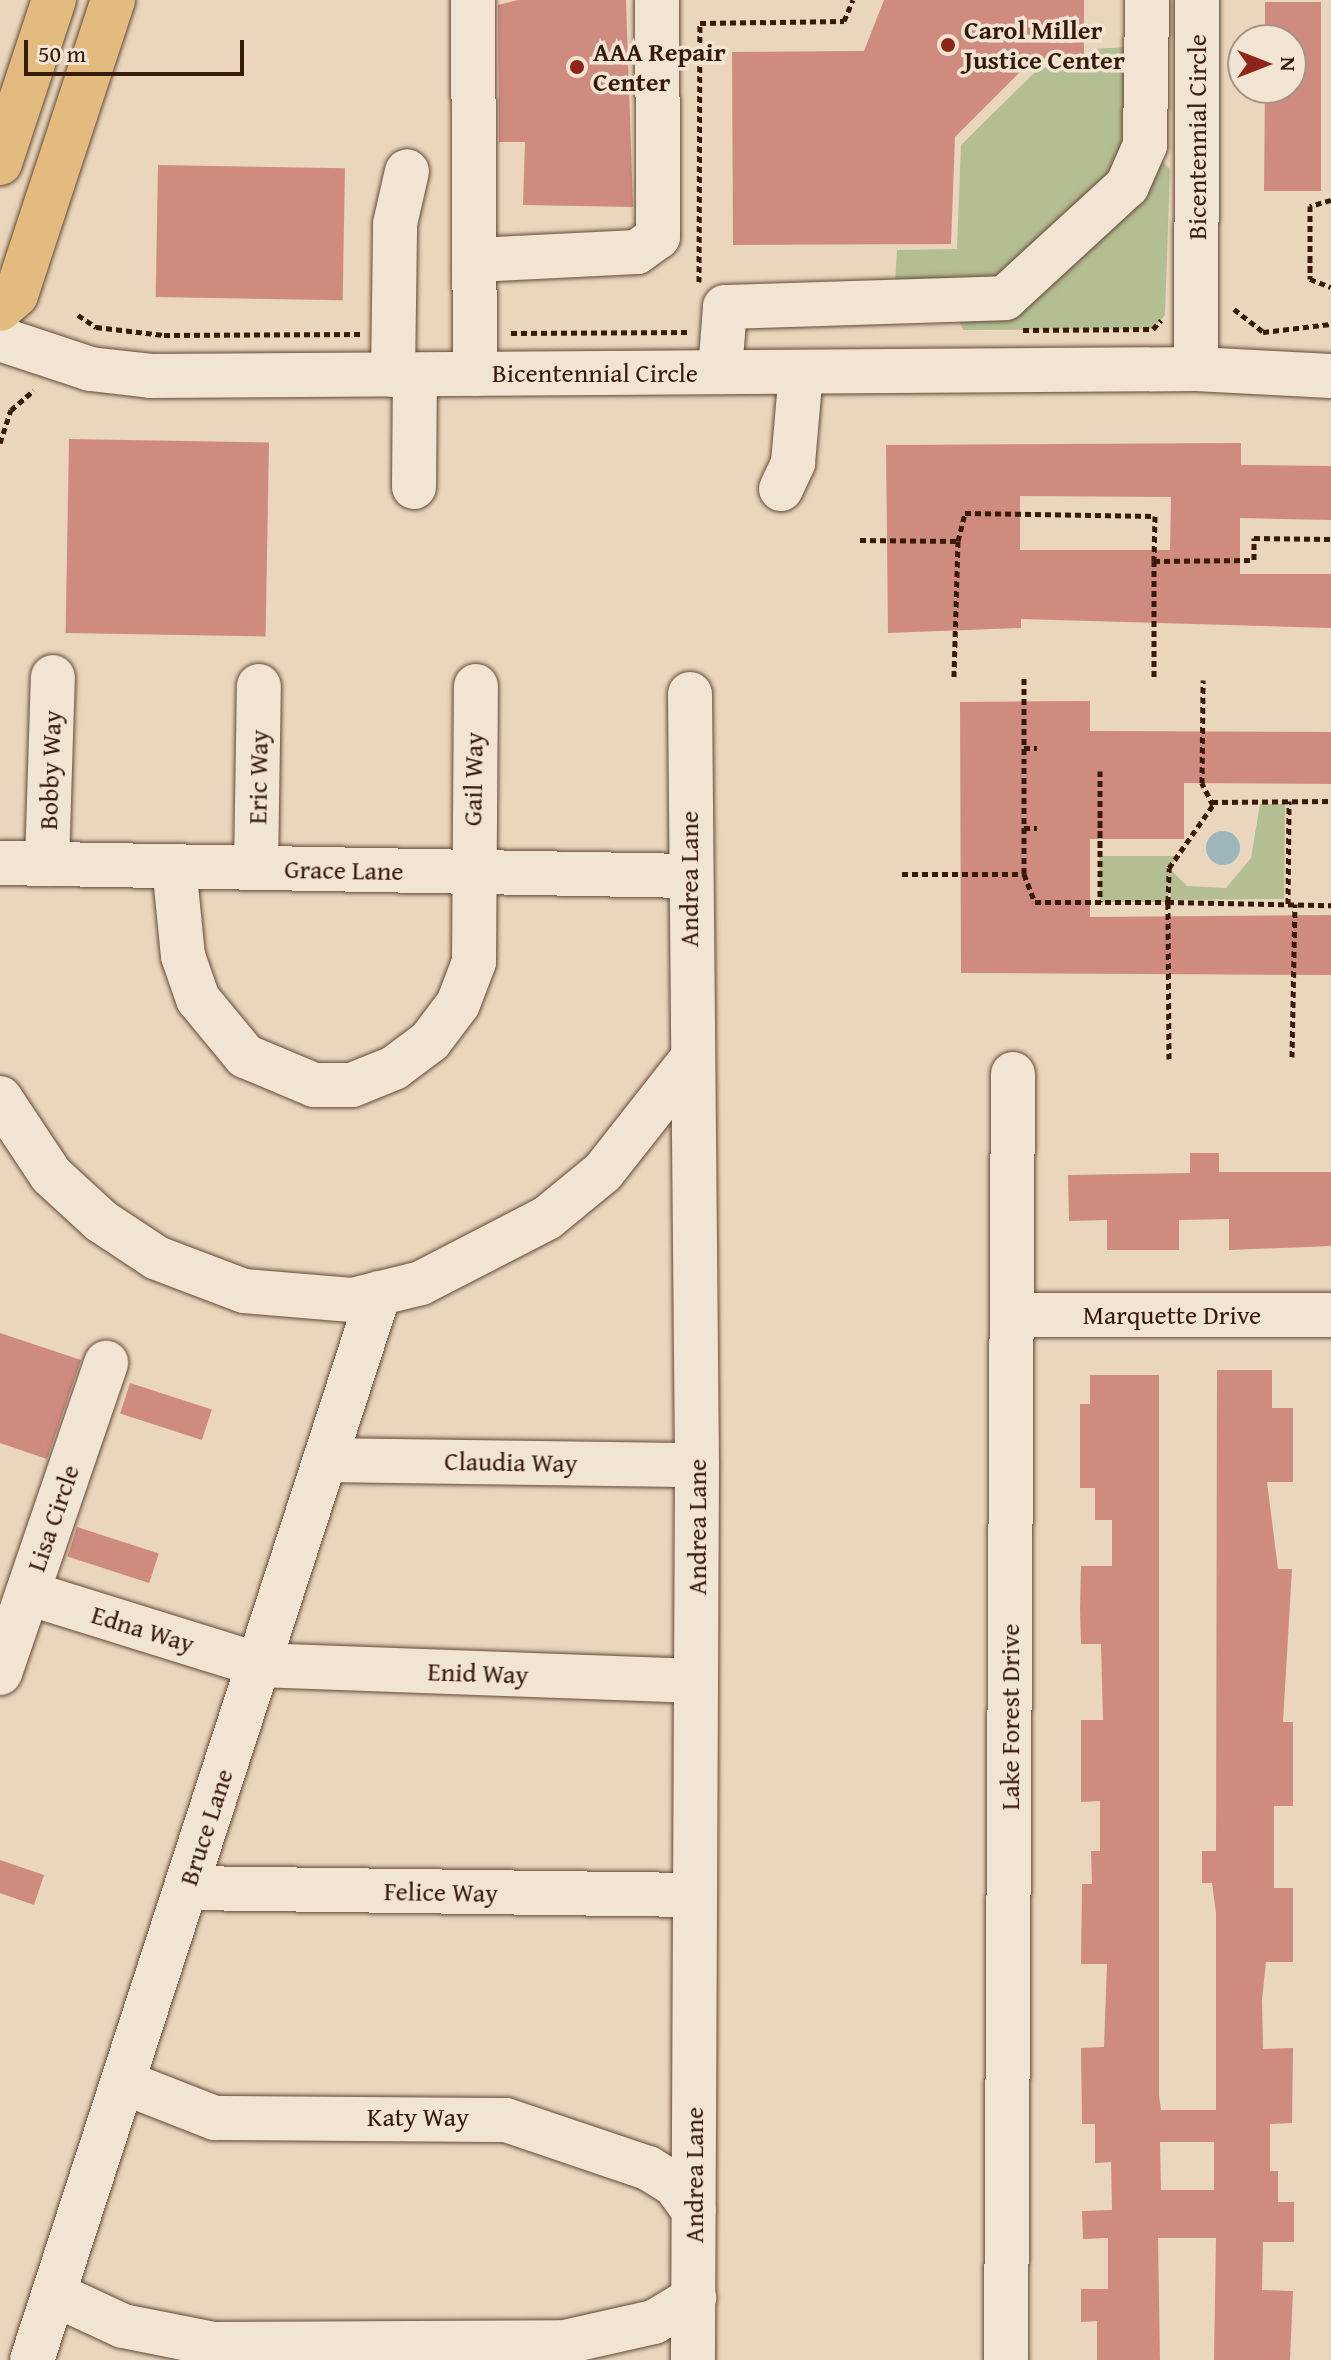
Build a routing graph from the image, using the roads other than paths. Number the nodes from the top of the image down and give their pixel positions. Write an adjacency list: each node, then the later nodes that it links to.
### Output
1 (54, 0): 9 (main road)
2 (113, 0): 12 (main road)
3 (473, 0): 11 (street)
4 (657, 0): 11 (street)
5 (1147, 0): 8 (street)
6 (1197, 0): 7 (street, Bicentennial Circle)
7 (1197, 115): 8 (street); 14 (street, Bicentennial Circle)
8 (1146, 116): 15 (street)
9 (0, 163)
10 (407, 171): 18 (street)
11 (475, 260): 17 (street)
12 (0, 309)
13 (0, 339): 18 (street, Bicentennial Circle)
14 (1196, 369): 16 (street, Bicentennial Circle); 19 (street, Bicentennial Circle)
15 (720, 372): 16 (street, Bicentennial Circle); 17 (street, Bicentennial Circle)
16 (801, 372): 21 (street)
17 (475, 374): 18 (street, Bicentennial Circle)
18 (404, 375): 20 (street)
19 (1331, 376)
20 (414, 487)
21 (781, 489)
22 (53, 677): 27 (street, Bobby Way)
23 (259, 686): 29 (street, Eric Way)
24 (476, 686): 30 (street, Gail Way)
25 (690, 694): 31 (street, Andrea Lane)
26 (0, 863): 27 (street, Grace Lane)
27 (47, 864): 28 (street, Grace Lane)
28 (174, 866): 29 (street, Grace Lane); 30 (street, Gail Way)
29 (256, 868): 30 (street, Grace Lane)
30 (471, 872): 31 (street, Grace Lane)
31 (688, 876): 32 (street, Andrea Lane)
32 (691, 1060): 35 (street); 40 (street, Andrea Lane)
33 (1013, 1074): 36 (street, Lake Forest Drive)
34 (0, 1098): 35 (street)
35 (379, 1293): 39 (street, Bruce Lane)
36 (1013, 1315): 37 (street, Marquette Drive); 53 (street, Lake Forest Drive)
37 (1331, 1315)
38 (106, 1363): 41 (street, Lisa Circle)
39 (326, 1460): 40 (street, Claudia Way); 43 (street, Bruce Lane)
40 (697, 1465): 44 (street, Andrea Lane)
41 (28, 1593): 42 (street, Lisa Circle); 43 (street, Edna Way)
42 (3, 1656)
43 (259, 1665): 44 (street, Enid Way); 45 (street, Bruce Lane)
44 (696, 1681): 46 (street, Andrea Lane)
45 (187, 1888): 46 (street, Felice Way); 47 (street, Bruce Lane)
46 (695, 1895): 48 (street, Andrea Lane)
47 (123, 2082): 48 (street, Katy Way); 49 (street, Bruce Lane)
48 (694, 2211): 50 (street, Andrea Lane)
49 (54, 2294): 50 (street); 51 (street, Bruce Lane)
50 (694, 2298): 52 (street, Andrea Lane)
51 (32, 2360)
52 (693, 2360)
53 (1006, 2360)

